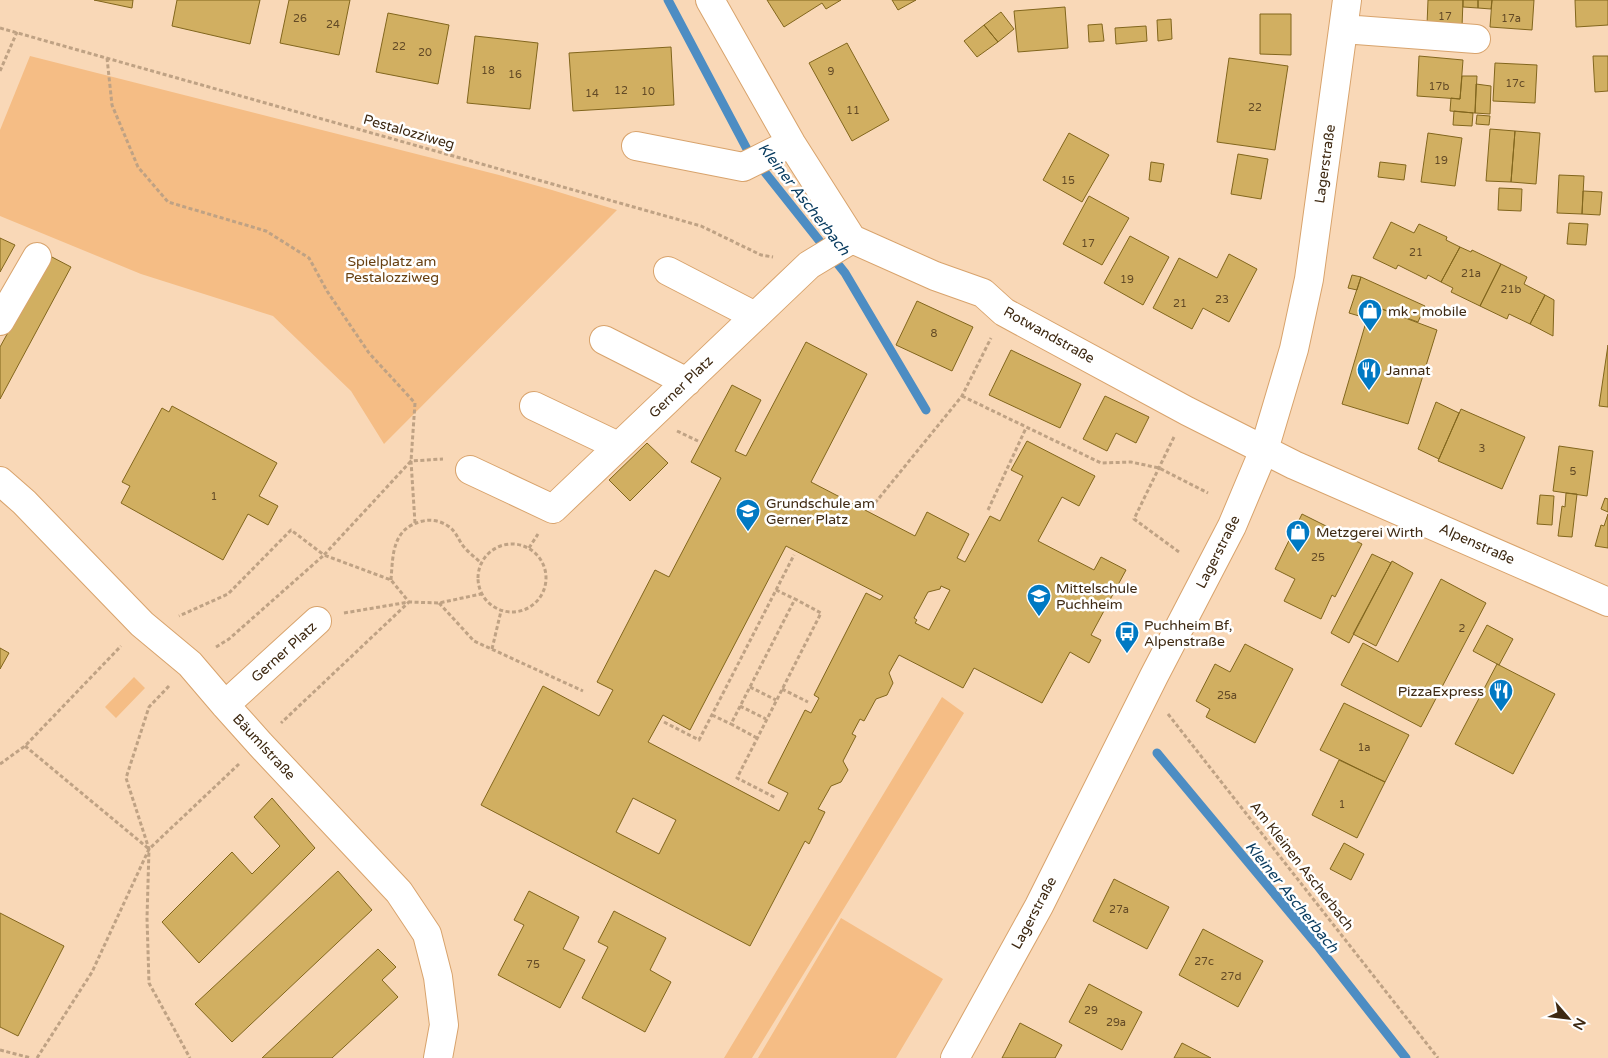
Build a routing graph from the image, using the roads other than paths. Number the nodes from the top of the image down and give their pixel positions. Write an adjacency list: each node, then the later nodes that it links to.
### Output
1 (710, 0): 6 (street)
2 (1347, 0): 3 (street, Lagerstraße)
3 (1343, 29): 4 (street); 16 (street, Lagerstraße)
4 (1476, 39)
5 (636, 146): 6 (street)
6 (782, 148): 7 (street)
7 (852, 239): 10 (street, Gerner Platz); 16 (street, Rotwandstraße)
8 (37, 257): 11 (street)
9 (668, 271): 10 (street)
10 (755, 316): 13 (street, Gerner Platz)
11 (0, 321)
12 (604, 340): 13 (street)
13 (687, 382): 15 (street, Gerner Platz)
14 (534, 406): 15 (street)
15 (618, 446): 17 (street, Gerner Platz)
16 (1264, 450): 19 (street, Alpenstraße); 23 (street, Lagerstraße)
17 (470, 470)
18 (0, 481): 21 (street, Bäumlstraße)
19 (1608, 602)
20 (317, 621): 21 (street, Gerner Platz)
21 (225, 705): 22 (street, Bäumlstraße)
22 (438, 1058)
23 (955, 1058)

